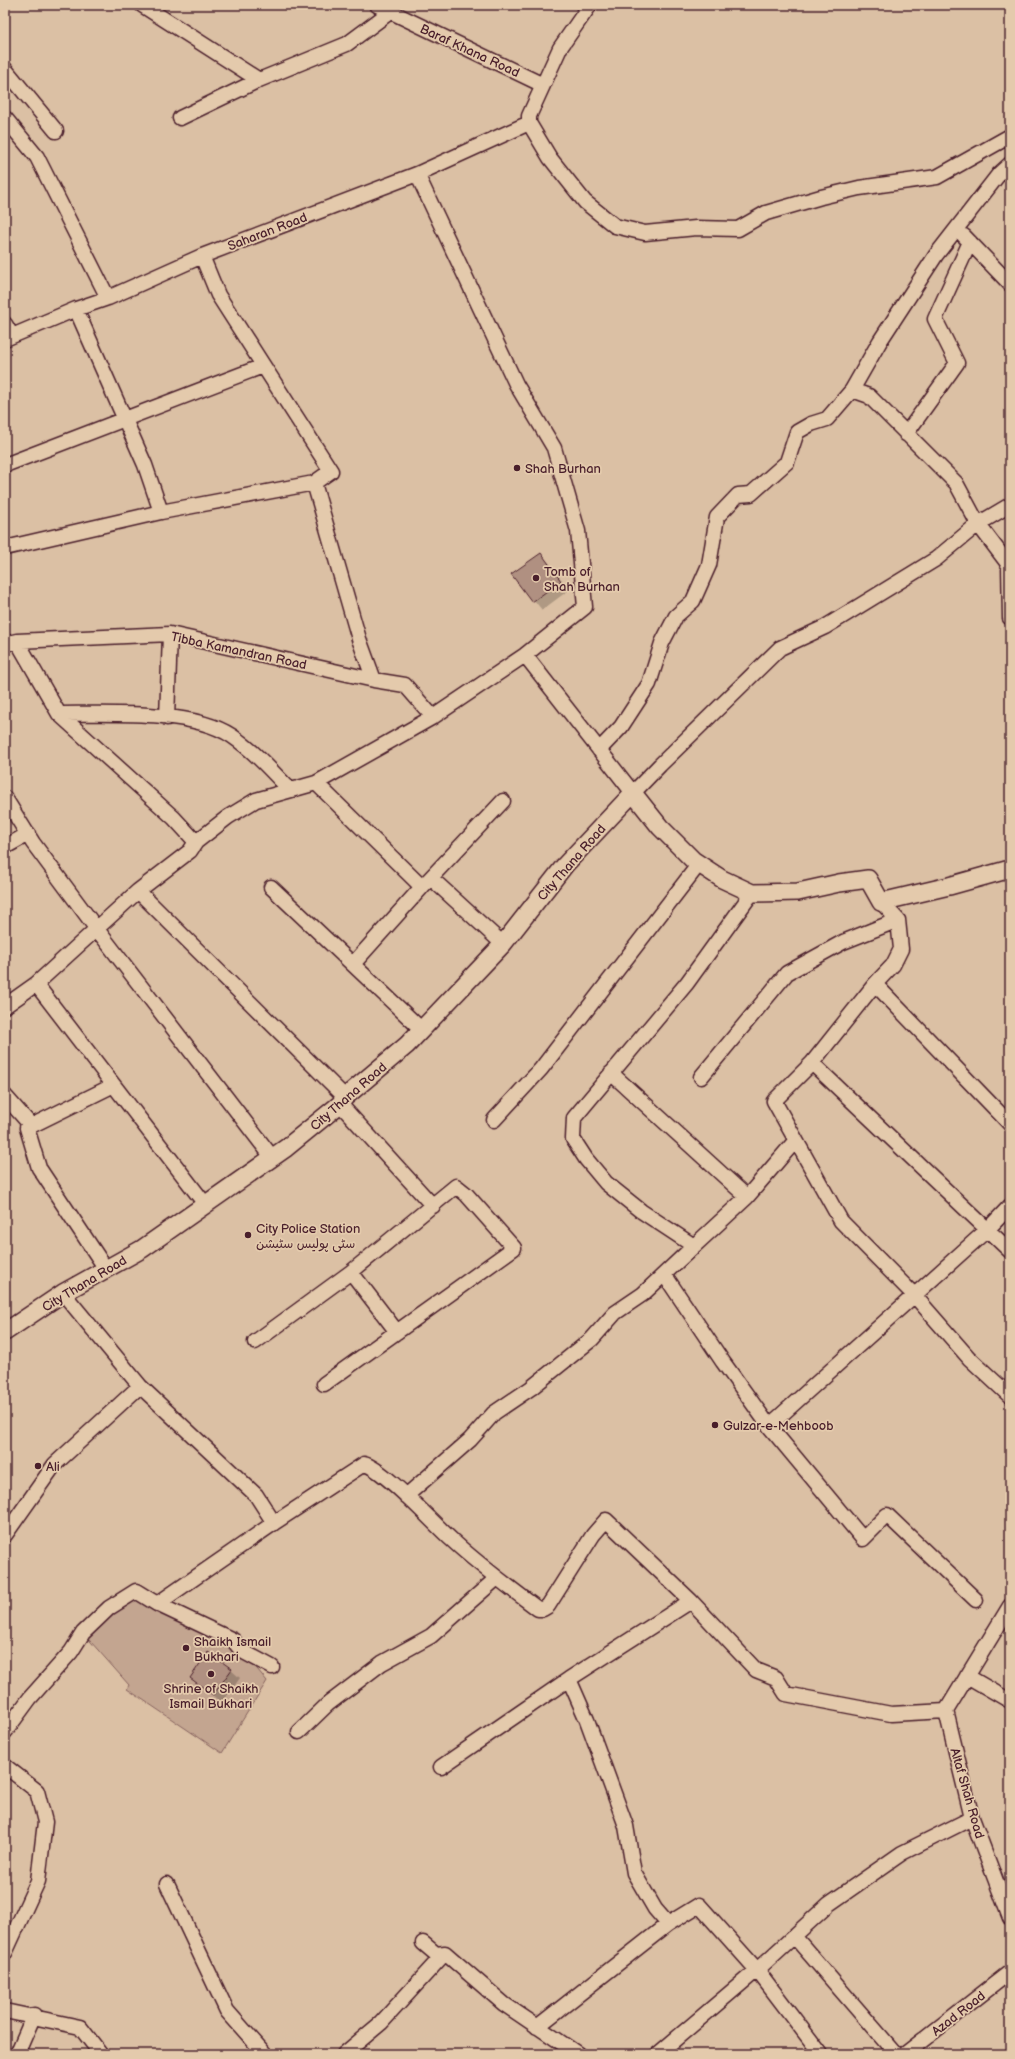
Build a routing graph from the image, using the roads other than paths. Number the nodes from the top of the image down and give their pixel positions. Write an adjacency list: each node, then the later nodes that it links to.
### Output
1 (142, 5): 6 (street)
2 (377, 5): 4 (street, Baraf Khana Road)
3 (590, 5): 7 (street)
4 (390, 12): 6 (street); 7 (street, Baraf Khana Road)
5 (5, 69): 11 (street)
6 (259, 80): 9 (street)
7 (542, 85): 10 (street)
8 (5, 118): 19 (street)
9 (180, 118)
10 (528, 123): 12 (street); 14 (street, Saharan Road)
11 (56, 131)
12 (1010, 136)
13 (1010, 164): 15 (street)
14 (417, 174): 17 (street, Saharan Road); 36 (street)
15 (957, 228): 16 (street); 23 (street)
16 (970, 242): 18 (street); 25 (street)
17 (202, 256): 19 (street, Saharan Road); 22 (street)
18 (1010, 284)
19 (108, 298): 20 (street, Saharan Road)
20 (76, 309): 21 (street, Saharan Road); 24 (street)
21 (7, 333)
22 (263, 366): 24 (street); 27 (street)
23 (852, 390): 25 (street); 41 (street)
24 (125, 419): 26 (street); 29 (street)
25 (906, 434): 30 (street)
26 (5, 465)
27 (314, 483): 29 (street); 37 (street)
28 (1010, 505): 30 (street)
29 (161, 512): 31 (street)
30 (978, 524): 32 (street); 44 (street)
31 (5, 548)
32 (1010, 578): 33 (street)
33 (1010, 618)
34 (170, 634): 35 (street, Tibba Kamandran Road); 37 (street, Tibba Kamandran Road); 40 (street)
35 (11, 642): 38 (street)
36 (525, 655): 39 (street); 41 (street)
37 (374, 680): 39 (street, Tibba Kamandran Road)
38 (59, 714): 40 (street); 48 (street)
39 (433, 717): 42 (street)
40 (168, 718): 43 (street)
41 (599, 750): 44 (street)
42 (316, 783): 43 (street); 52 (street)
43 (290, 790): 48 (street)
44 (633, 793): 50 (street); 59 (street, City Thana Road)
45 (5, 798): 47 (street)
46 (503, 801): 52 (street)
47 (28, 834): 49 (street); 58 (street)
48 (196, 842): 54 (street)
49 (5, 847)
50 (699, 864): 55 (street); 71 (street)
51 (1010, 869): 56 (street)
52 (426, 883): 59 (street); 60 (street)
53 (271, 887): 60 (street)
54 (138, 892): 58 (street); 70 (street)
55 (752, 893): 56 (street); 66 (street)
56 (881, 902): 57 (street)
57 (898, 920): 62 (street); 67 (street)
58 (96, 928): 61 (street); 75 (street)
59 (503, 944): 64 (street, City Thana Road)
60 (352, 964): 64 (street)
61 (36, 984): 63 (street); 68 (street)
62 (875, 984): 65 (street); 72 (street)
63 (5, 1006)
64 (421, 1029): 70 (street, City Thana Road)
65 (812, 1063): 74 (street); 80 (street)
66 (611, 1073): 76 (street); 81 (street)
67 (701, 1077)
68 (112, 1086): 73 (street); 77 (street)
69 (5, 1096): 73 (street)
70 (342, 1101): 75 (street, City Thana Road); 78 (street)
71 (494, 1120)
72 (1010, 1124)
73 (27, 1128): 83 (street)
74 (796, 1140): 76 (street); 87 (street)
75 (272, 1157): 77 (street, City Thana Road)
76 (747, 1197): 81 (street)
77 (205, 1204): 83 (street, City Thana Road)
78 (433, 1206): 84 (street); 89 (street)
79 (1010, 1206): 80 (street)
80 (988, 1229): 82 (street); 87 (street)
81 (694, 1246): 85 (street)
82 (1010, 1251)
83 (106, 1269): 86 (street, City Thana Road)
84 (351, 1272): 89 (street); 90 (street)
85 (664, 1274): 94 (street); 95 (street)
86 (63, 1293): 88 (street, City Thana Road); 92 (street)
87 (914, 1295): 93 (street); 94 (street)
88 (5, 1332)
89 (397, 1332): 91 (street)
90 (255, 1342)
91 (324, 1384)
92 (140, 1386): 96 (street); 97 (street)
93 (1010, 1396)
94 (769, 1426): 99 (street)
95 (406, 1496): 96 (street); 98 (street)
96 (274, 1522): 101 (street)
97 (5, 1535)
98 (497, 1578): 100 (street); 109 (street)
99 (976, 1600)
100 (691, 1601): 105 (street); 107 (street)
101 (158, 1604): 103 (street); 108 (street)
102 (1010, 1606): 104 (street)
103 (272, 1668)
104 (968, 1676): 106 (street); 107 (street)
105 (569, 1679): 111 (street); 115 (street)
106 (1010, 1701)
107 (946, 1711): 112 (street, Altaf Shah Road)
108 (5, 1732)
109 (299, 1732)
110 (5, 1766): 118 (street)
111 (441, 1767)
112 (972, 1818): 114 (street, Altaf Shah Road); 116 (street)
113 (167, 1884): 127 (street)
114 (1010, 1918)
115 (668, 1924): 120 (street); 124 (street)
116 (794, 1936): 120 (street); 132 (street)
117 (423, 1943): 119 (street)
118 (5, 1953)
119 (444, 1953): 124 (street); 128 (street)
120 (756, 1970): 130 (street); 131 (street)
121 (1010, 1972): 133 (street, Azad Road)
122 (5, 2010): 123 (street)
123 (34, 2015): 125 (street); 126 (street)
124 (537, 2027): 129 (street)
125 (17, 2054)
126 (101, 2054)
127 (265, 2054)
128 (344, 2054)
129 (578, 2054)
130 (658, 2054)
131 (821, 2054)
132 (896, 2054)
133 (905, 2054)

